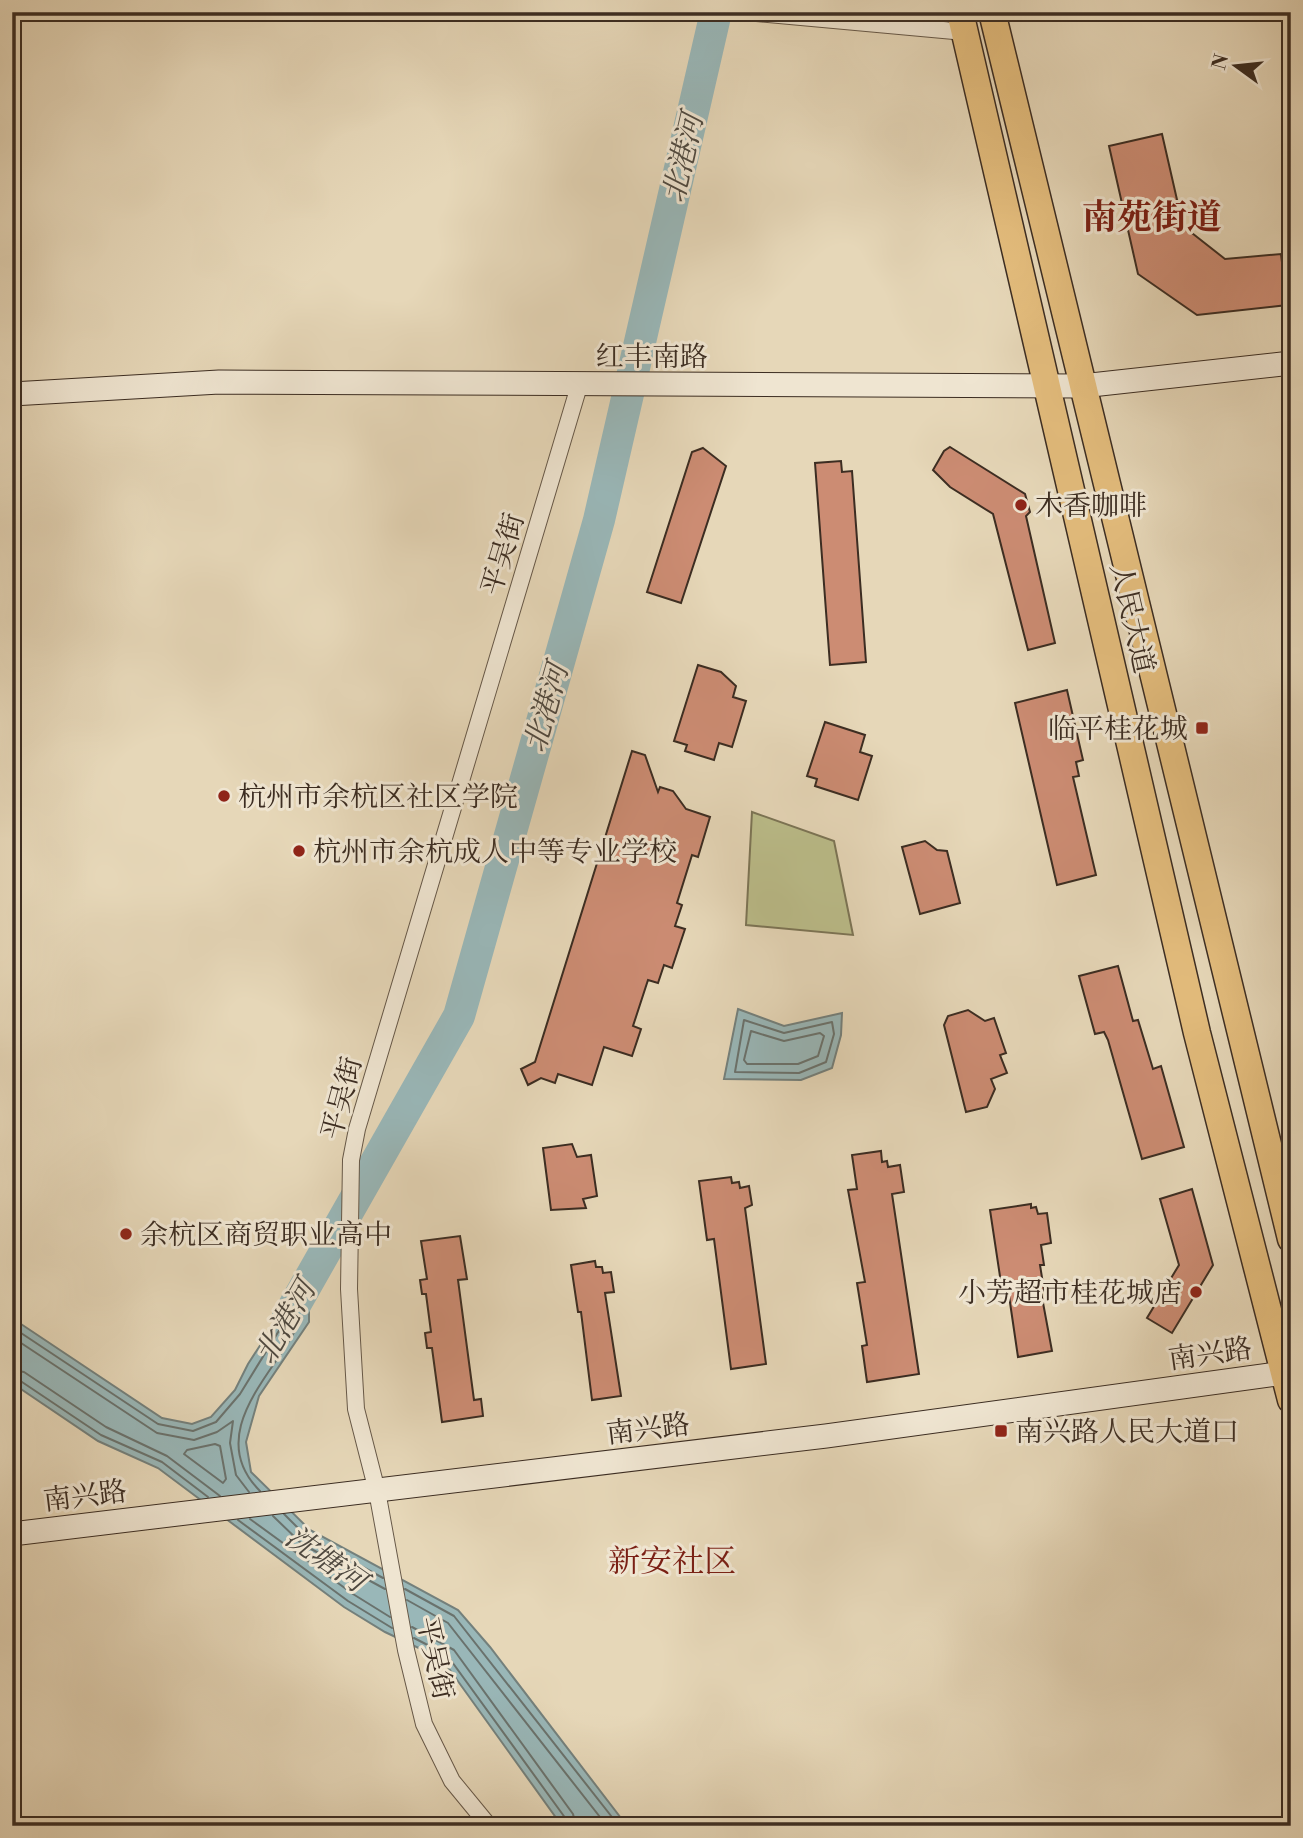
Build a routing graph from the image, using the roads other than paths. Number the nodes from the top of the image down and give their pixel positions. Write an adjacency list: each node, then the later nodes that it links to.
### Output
1 (746, 12): 3 (street)
2 (992, 12): 7 (main road, 人民大道)
3 (962, 22): 6 (main road, 人民大道)
4 (1291, 363): 7 (street, 红丰南路)
5 (580, 386): 6 (street, 红丰南路); 8 (street, 红丰南路); 12 (street, 平吴街)
6 (1047, 386): 7 (street, 红丰南路); 10 (main road, 人民大道)
7 (1082, 386): 9 (main road, 人民大道)
8 (12, 394)
9 (1291, 1239)
10 (1287, 1372): 11 (main road, 人民大道); 12 (street, 南兴路)
11 (1291, 1400)
12 (377, 1491): 13 (street, 南兴路); 14 (street, 平吴街)
13 (12, 1534)
14 (489, 1826)

